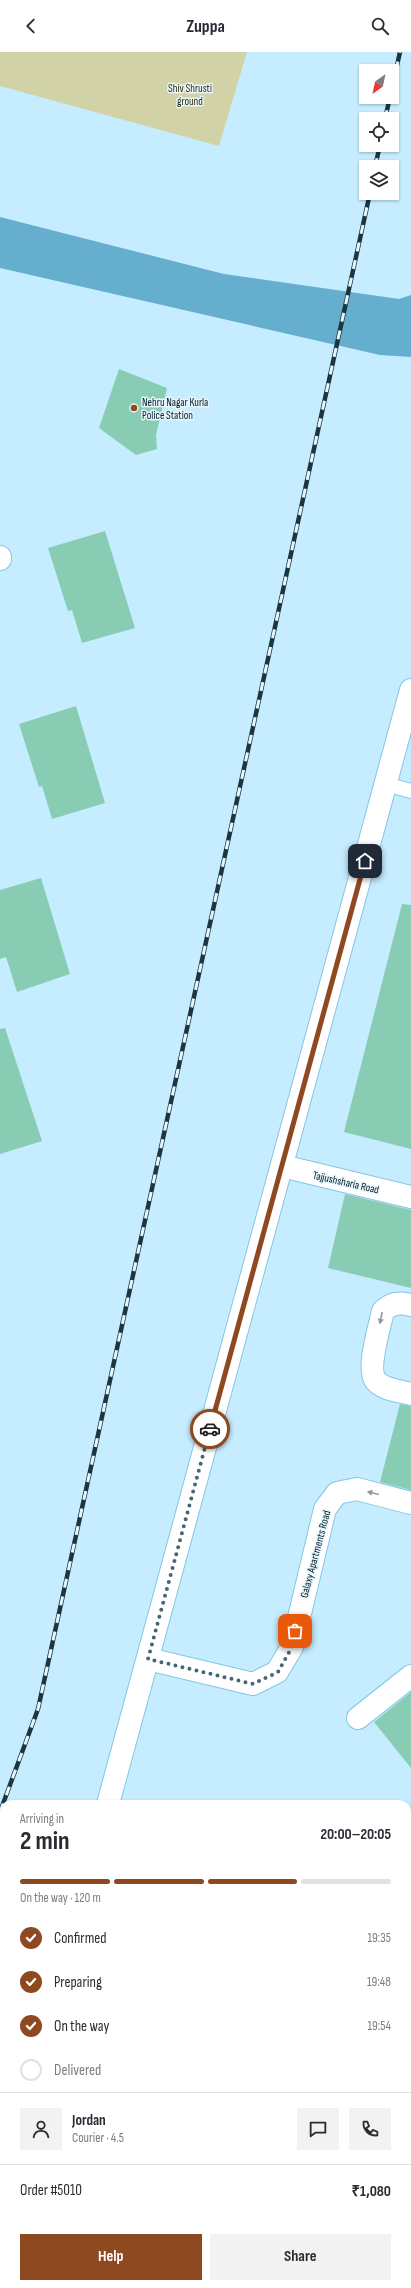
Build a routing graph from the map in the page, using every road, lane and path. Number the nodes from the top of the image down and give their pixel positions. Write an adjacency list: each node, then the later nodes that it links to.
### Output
1 (411, 690): 2 (street)
2 (385, 784): 3 (lane); 4 (street)
3 (411, 791)
4 (282, 1166): 5 (street, Tajjushsharia Road); 9 (street)
5 (411, 1197)
6 (411, 1305): 7 (street, one-way to 7)
7 (411, 1394)
8 (411, 1503): 9 (street, Galaxy Apartments Road, one-way to 9)
9 (148, 1659): 12 (street)
10 (411, 1676): 11 (street)
11 (358, 1718)
12 (109, 1800)

